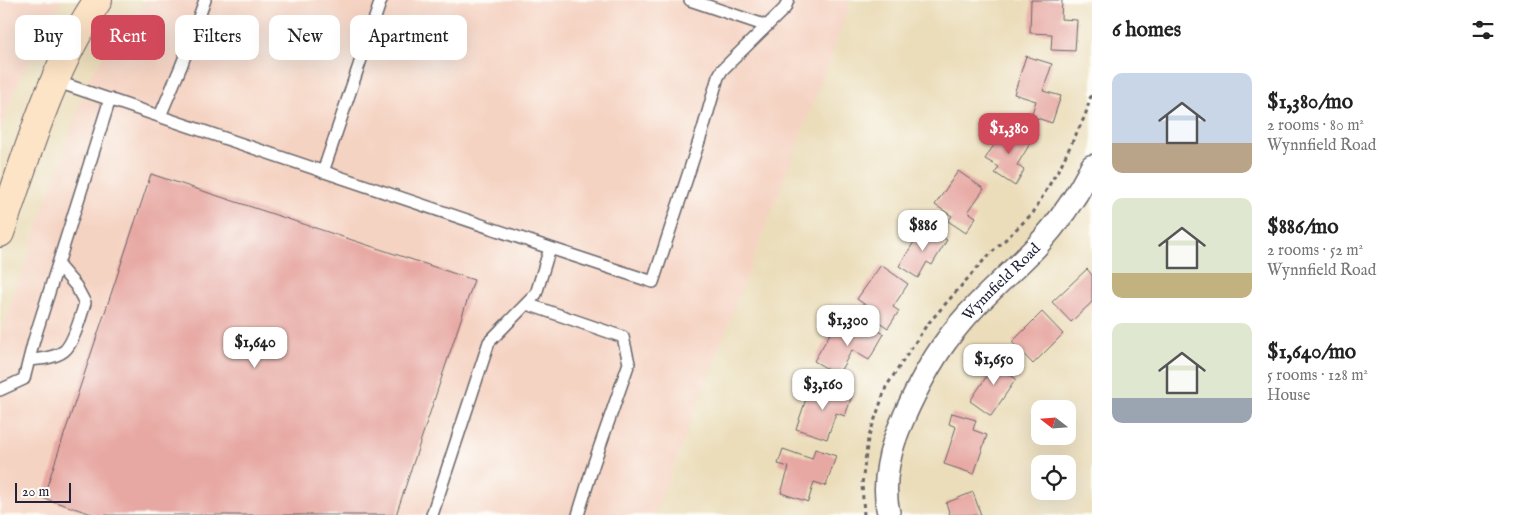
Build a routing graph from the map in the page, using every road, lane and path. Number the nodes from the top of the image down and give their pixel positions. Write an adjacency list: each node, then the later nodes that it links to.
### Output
1 (98, 0): 7 (street)
2 (205, 0): 9 (lane)
3 (381, 0): 11 (lane)
4 (690, 0): 6 (lane)
5 (788, 0): 6 (lane)
6 (766, 26): 13 (lane)
7 (55, 81): 8 (lane); 12 (street)
8 (110, 99): 9 (lane); 14 (lane)
9 (160, 116): 11 (lane)
10 (1092, 166): 20 (street, Wynnfield Road)
11 (323, 172): 13 (lane)
12 (0, 233)
13 (550, 248): 15 (lane)
14 (58, 265): 16 (lane); 16 (lane)
15 (527, 304): 18 (lane); 19 (lane)
16 (29, 360): 17 (lane)
17 (0, 390)
18 (432, 515)
19 (578, 515)
20 (889, 515)

